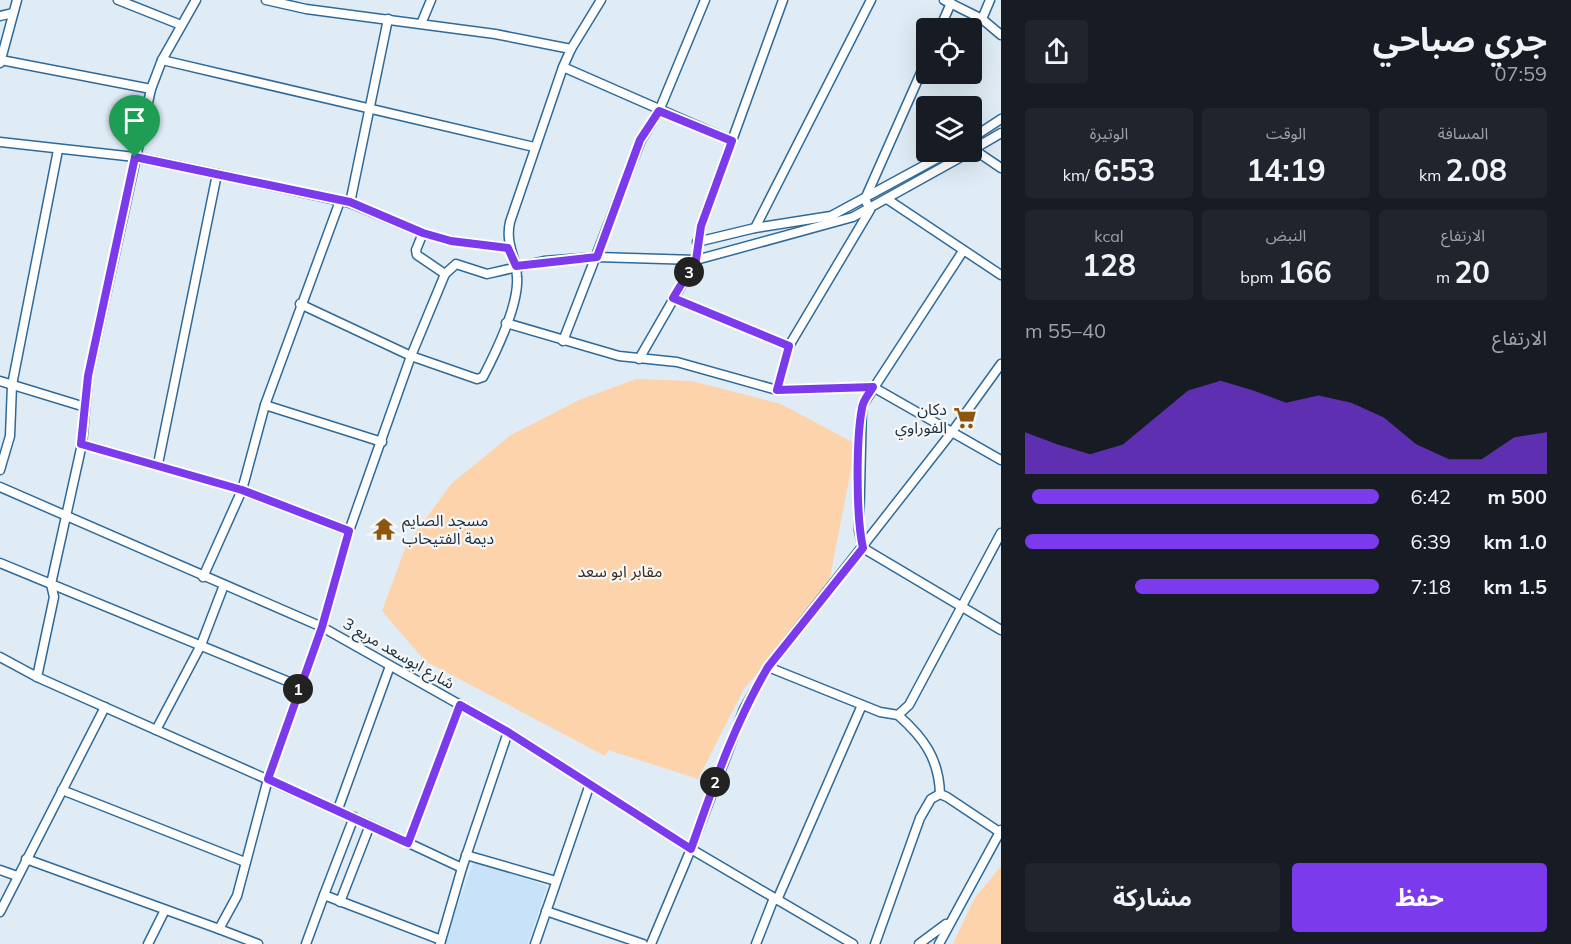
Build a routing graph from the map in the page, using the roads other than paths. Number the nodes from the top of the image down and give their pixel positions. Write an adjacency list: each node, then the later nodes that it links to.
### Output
1 (17, 0): 12 (street)
2 (118, 0): 19 (street)
3 (196, 0): 19 (street)
4 (266, 0): 16 (street)
5 (431, 0): 18 (street)
6 (601, 0): 21 (street)
7 (705, 0): 28 (street)
8 (783, 0): 32 (street)
9 (871, 0): 48 (street)
10 (990, 0): 17 (street)
11 (948, 2): 14 (street); 15 (street)
12 (13, 13): 13 (street); 23 (street)
13 (0, 16)
14 (943, 18)
15 (980, 18)
16 (388, 19): 18 (street); 27 (street)
17 (982, 19): 20 (street)
18 (421, 24): 21 (street)
19 (181, 25): 22 (street)
20 (1001, 35)
21 (571, 49): 24 (street)
22 (162, 60): 26 (street); 27 (street)
23 (0, 61): 26 (street)
24 (563, 67): 28 (street); 35 (street)
25 (916, 84): 43 (street)
26 (151, 89): 38 (street)
27 (370, 109): 35 (street); 46 (street)
28 (659, 111): 32 (street); 53 (street)
29 (1001, 119): 30 (street)
30 (982, 131)
31 (1001, 133): 34 (street)
32 (732, 141): 50 (street)
33 (0, 142): 36 (street)
34 (982, 144)
35 (534, 147): 51 (street)
36 (58, 150): 38 (street); 67 (street)
37 (982, 156): 41 (street)
38 (135, 157): 42 (street); 71 (street)
39 (931, 162): 43 (street)
40 (951, 162): 44 (street)
41 (1001, 168)
42 (217, 174): 45 (street); 76 (street)
43 (865, 199): 47 (street); 48 (street)
44 (887, 199): 47 (street); 52 (street)
45 (340, 201): 46 (street); 59 (street)
46 (350, 202): 49 (street)
47 (870, 210): 54 (street); 62 (street)
48 (755, 228): 50 (street)
49 (423, 233): 51 (street); 56 (street)
50 (697, 242): 54 (street)
51 (508, 248): 55 (street)
52 (963, 251): 57 (street); 68 (street)
53 (597, 257): 54 (street); 55 (street); 61 (street)
54 (696, 260): 58 (street)
55 (516, 266): 56 (street); 60 (street)
56 (445, 274): 63 (street)
57 (1001, 275)
58 (673, 298): 62 (street); 64 (street)
59 (300, 304): 63 (street); 70 (street)
60 (506, 323): 61 (street); 63 (street)
61 (563, 341): 64 (street)
62 (789, 346): 69 (street)
63 (411, 356): 73 (street)
64 (639, 359): 69 (street)
65 (1001, 364): 72 (street)
66 (0, 381): 67 (street)
67 (12, 385): 71 (street); 77 (street)
68 (873, 387): 69 (street); 72 (street); 83 (street)
69 (777, 390)
70 (265, 405): 73 (street); 79 (street)
71 (85, 407): 74 (street)
72 (952, 432): 75 (street); 83 (street)
73 (382, 442): 81 (street)
74 (81, 444): 76 (street); 80 (street)
75 (1001, 460)
76 (158, 464): 79 (street)
77 (0, 470)
78 (0, 487): 80 (street, شارع ابوسعد مربع 3)
79 (242, 490): 81 (street); 85 (street)
80 (65, 515): 85 (street, شارع ابوسعد مربع 3); 86 (street)
81 (349, 531): 89 (street)
82 (1001, 533): 88 (street)
83 (863, 548): 88 (street); 94 (street)
84 (0, 563): 86 (street)
85 (203, 577): 87 (street, شارع ابوسعد مربع 3)
86 (51, 584): 91 (street); 95 (street)
87 (224, 585): 89 (street, شارع ابوسعد مربع 3); 91 (street)
88 (963, 609): 90 (street); 100 (street)
89 (322, 627): 93 (street, شارع ابوسعد مربع 3); 96 (street)
90 (1001, 630)
91 (201, 645): 96 (street); 101 (street)
92 (0, 657): 95 (street)
93 (390, 666): 97 (street, شارع ابوسعد مربع 3); 107 (street)
94 (768, 667): 98 (street); 112 (street)
95 (37, 677): 99 (street)
96 (299, 686): 103 (street)
97 (460, 705): 102 (street, شارع ابوسعد مربع 3); 111 (street)
98 (862, 705): 100 (street); 121 (street)
99 (105, 707): 101 (street); 105 (street)
100 (898, 715): 106 (street)
101 (156, 730): 103 (street)
102 (508, 732): 104 (street, شارع ابوسعد مربع 3); 113 (street)
103 (268, 779): 107 (street); 115 (street)
104 (590, 784): 112 (street, شارع ابوسعد مربع 3); 119 (street)
105 (62, 790): 114 (street); 115 (street)
106 (940, 794): 110 (street); 137 (street)
107 (338, 809): 108 (street)
108 (354, 817): 109 (street); 120 (street)
109 (370, 825): 111 (street); 122 (street)
110 (1000, 832): 126 (street)
111 (408, 843): 116 (street)
112 (691, 849): 121 (street, شارع ابوسعد مربع 3); 134 (street)
113 (466, 855): 116 (street); 119 (street)
114 (26, 859): 118 (street); 123 (street)
115 (245, 862): 127 (street)
116 (462, 868): 128 (street)
117 (0, 870): 118 (street)
118 (17, 876): 125 (street)
119 (556, 881): 124 (street)
120 (324, 895): 122 (street); 131 (street)
121 (776, 899): 135 (street); 136 (street, شارع ابوسعد مربع 3)
122 (340, 902): 128 (street)
123 (165, 910): 127 (street); 129 (street)
124 (546, 911): 132 (street); 133 (street)
125 (0, 912)
126 (949, 922): 138 (street); 139 (street)
127 (219, 929): 130 (street)
128 (440, 942)
129 (148, 944)
130 (258, 944)
131 (306, 944)
132 (535, 944)
133 (644, 944)
134 (651, 944)
135 (756, 944)
136 (853, 944)
137 (875, 944)
138 (919, 944)
139 (939, 944)

